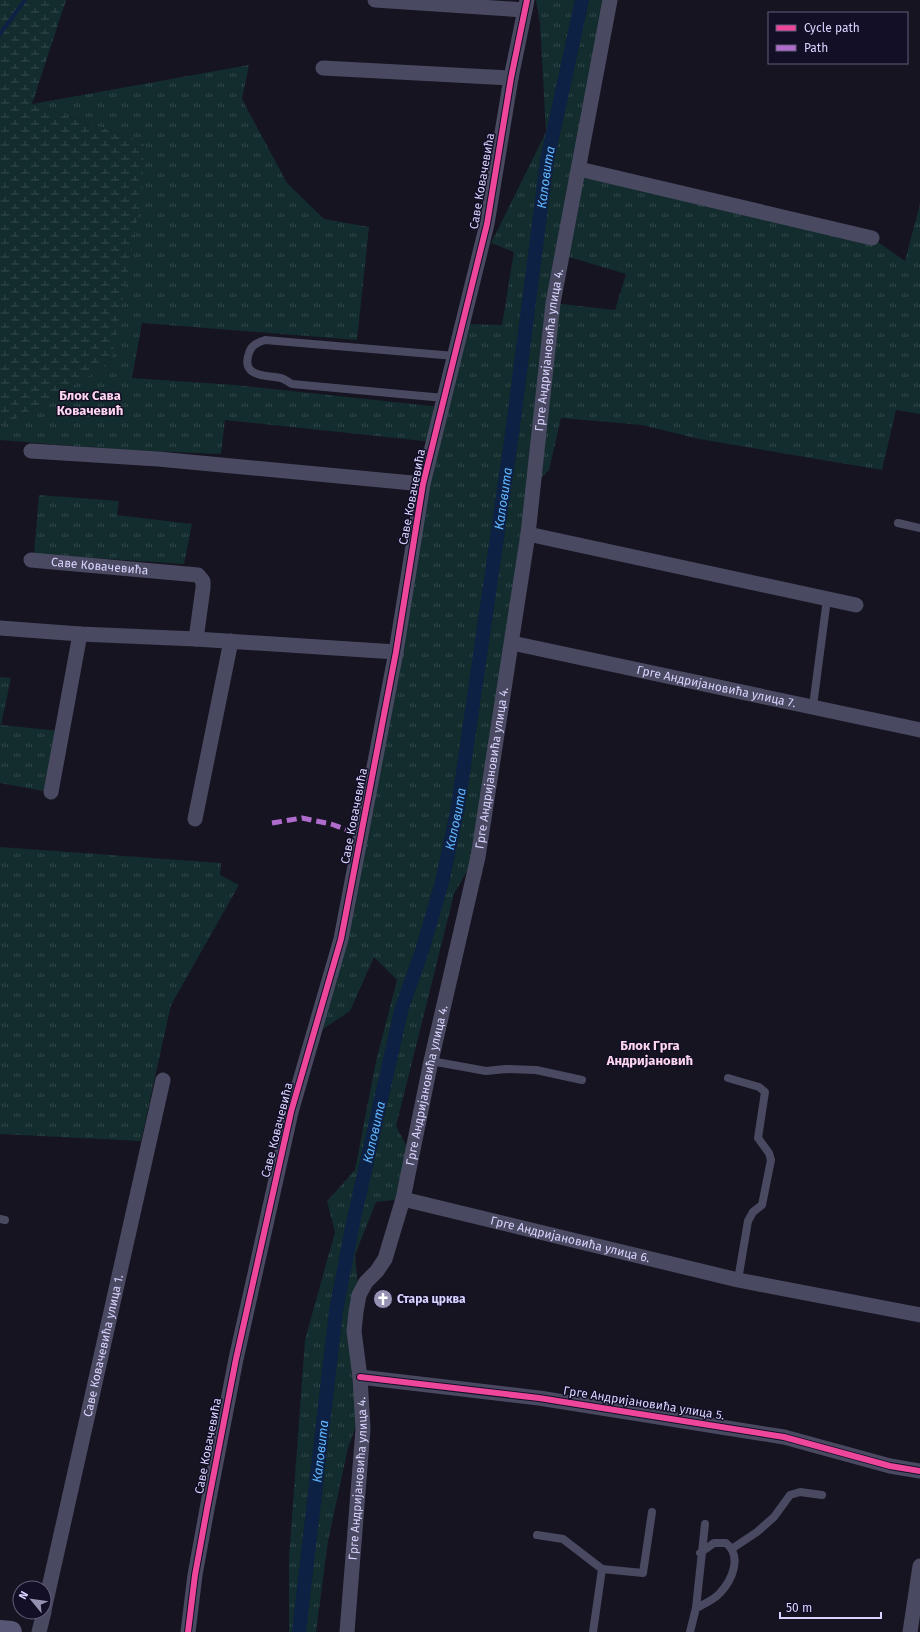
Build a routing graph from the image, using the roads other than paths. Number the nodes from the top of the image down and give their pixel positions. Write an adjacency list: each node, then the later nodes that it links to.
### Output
1 (375, 0): 3 (street)
2 (610, 0): 6 (street, Грге Андријановића улица 4.)
3 (526, 5): 5 (street, Саве Ковачевића)
4 (323, 68): 5 (street)
5 (511, 78): 8 (street, Саве Ковачевића)
6 (579, 169): 7 (street); 14 (street, Грге Андријановића улица 4.)
7 (872, 238)
8 (455, 356): 9 (street, Саве Ковачевића); 9 (lane)
9 (444, 398): 11 (street, Саве Ковачевића)
10 (32, 450): 11 (street)
11 (423, 484): 23 (street, Саве Ковачевића)
12 (898, 523): 13 (lane)
13 (920, 528)
14 (528, 534): 16 (street); 22 (street, Грге Андријановића улица 4.)
15 (31, 560): 20 (street, Саве Ковачевића)
16 (827, 599): 17 (street); 24 (lane)
17 (856, 605)
18 (0, 628): 19 (street)
19 (80, 634): 20 (street); 26 (street)
20 (196, 639): 21 (street)
21 (231, 641): 23 (street); 27 (street)
22 (512, 643): 24 (street, Грге Андријановића улица 7.); 28 (street, Грге Андријановића улица 4.)
23 (396, 652): 51 (street, Саве Ковачевића)
24 (813, 706): 25 (street, Грге Андријановића улица 7.)
25 (920, 730)
26 (51, 792)
27 (195, 819)
28 (431, 1061): 31 (lane); 32 (street, Грге Андријановића улица 4.)
29 (728, 1078): 33 (lane)
30 (163, 1080): 45 (street, Саве Ковачевића улица 1.)
31 (582, 1080)
32 (403, 1199): 33 (street, Грге Андријановића улица 6.); 35 (street, Грге Андријановића улица 4.)
33 (738, 1280): 34 (street, Грге Андријановића улица 6.)
34 (920, 1316)
35 (360, 1377): 36 (street, Грге Андријановића улица 5.); 52 (street, Грге Андријановића улица 4.)
36 (920, 1471)
37 (822, 1496): 41 (lane)
38 (652, 1512): 44 (lane)
39 (704, 1524): 42 (lane)
40 (536, 1535): 44 (lane)
41 (733, 1548): 42 (lane); 46 (lane)
42 (700, 1553): 46 (lane)
43 (920, 1566): 55 (street)
44 (602, 1569): 53 (lane)
45 (51, 1580)
46 (696, 1608): 54 (lane)
47 (42, 1620): 50 (street, Саве Ковачевића улица 1.)
48 (0, 1631): 49 (main road)
49 (11, 1632)
50 (39, 1632)
51 (188, 1632)
52 (347, 1632)
53 (593, 1632)
54 (690, 1632)
55 (910, 1632)

